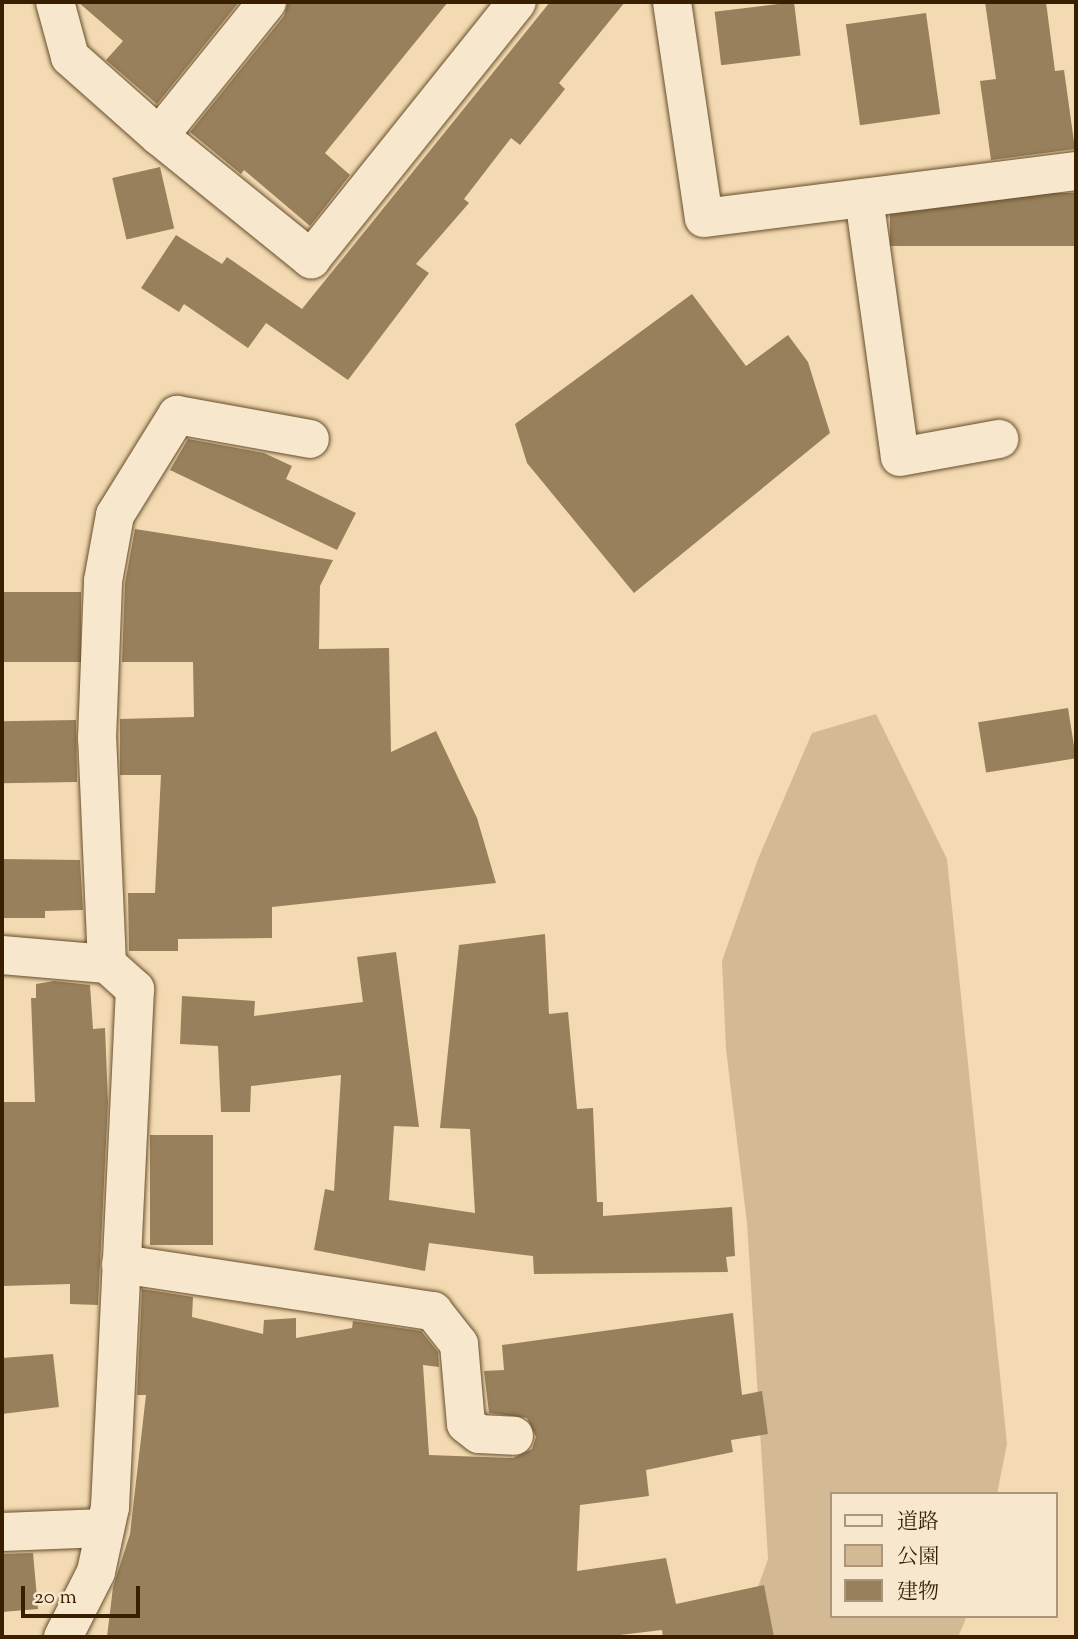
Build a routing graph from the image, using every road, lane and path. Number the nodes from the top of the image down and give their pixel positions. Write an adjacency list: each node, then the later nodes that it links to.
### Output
1 (55, 2): 5 (street)
2 (267, 2): 5 (street)
3 (517, 2): 5 (street)
4 (672, 2): 7 (street)
5 (159, 136)
6 (1076, 171): 7 (street)
7 (864, 198): 9 (street)
8 (310, 439): 11 (street)
9 (999, 439)
10 (2, 955): 11 (street)
11 (107, 964): 12 (street)
12 (121, 1264): 13 (street); 14 (street)
13 (514, 1436)
14 (104, 1528): 15 (street); 16 (street)
15 (2, 1532)
16 (63, 1637)

